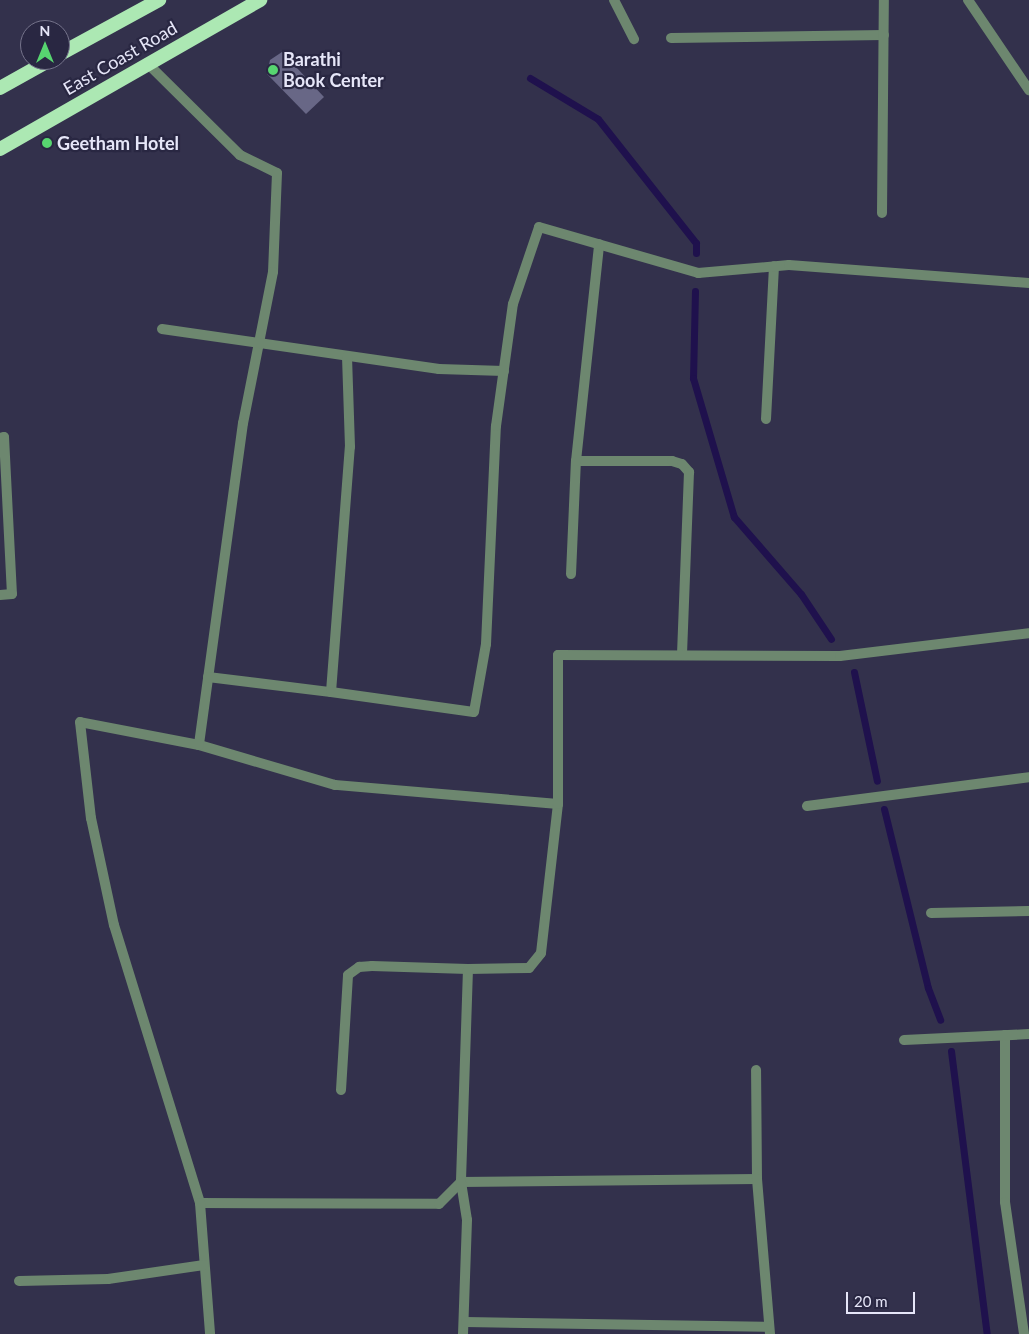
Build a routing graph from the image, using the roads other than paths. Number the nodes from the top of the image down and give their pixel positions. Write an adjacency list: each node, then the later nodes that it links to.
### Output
1 (158, 0): 9 (highway, East Coast Road)
2 (260, 0): 10 (highway, East Coast Road)
3 (614, 0): 8 (street)
4 (884, 0): 6 (street)
5 (968, 0): 13 (street)
6 (884, 35): 7 (street); 15 (street)
7 (671, 38)
8 (634, 39)
9 (70, 48)
10 (148, 63): 14 (highway, East Coast Road); 20 (street)
11 (32, 70): 12 (highway, East Coast Road)
12 (0, 88)
13 (1029, 90)
14 (0, 149)
15 (882, 213)
16 (599, 244): 17 (street); 22 (street); 25 (street)
17 (774, 266): 18 (street); 23 (street)
18 (1029, 283)
19 (162, 329): 20 (street)
20 (258, 345): 21 (street); 30 (street)
21 (347, 357): 22 (street); 31 (street)
22 (504, 371): 31 (street)
23 (766, 419)
24 (0, 438): 27 (street)
25 (576, 461): 26 (street); 29 (street)
26 (571, 574)
27 (0, 595)
28 (1029, 633): 29 (street)
29 (682, 655): 34 (street)
30 (208, 677): 31 (street); 32 (street)
31 (331, 692)
32 (199, 745): 34 (street); 46 (street)
33 (1029, 777): 35 (street)
34 (558, 804): 38 (street)
35 (807, 806)
36 (1029, 911): 37 (street)
37 (931, 913)
38 (468, 969): 43 (street); 45 (street)
39 (1029, 1034): 40 (street)
40 (1005, 1035): 41 (street); 53 (street)
41 (904, 1040)
42 (756, 1070): 44 (street)
43 (341, 1090)
44 (757, 1179): 45 (street); 50 (street)
45 (460, 1182): 46 (street); 49 (street)
46 (200, 1203): 47 (street)
47 (204, 1265): 48 (street); 51 (street)
48 (19, 1281)
49 (466, 1322): 50 (street); 52 (street)
50 (770, 1330)
51 (210, 1334)
52 (463, 1334)
53 (1024, 1334)

